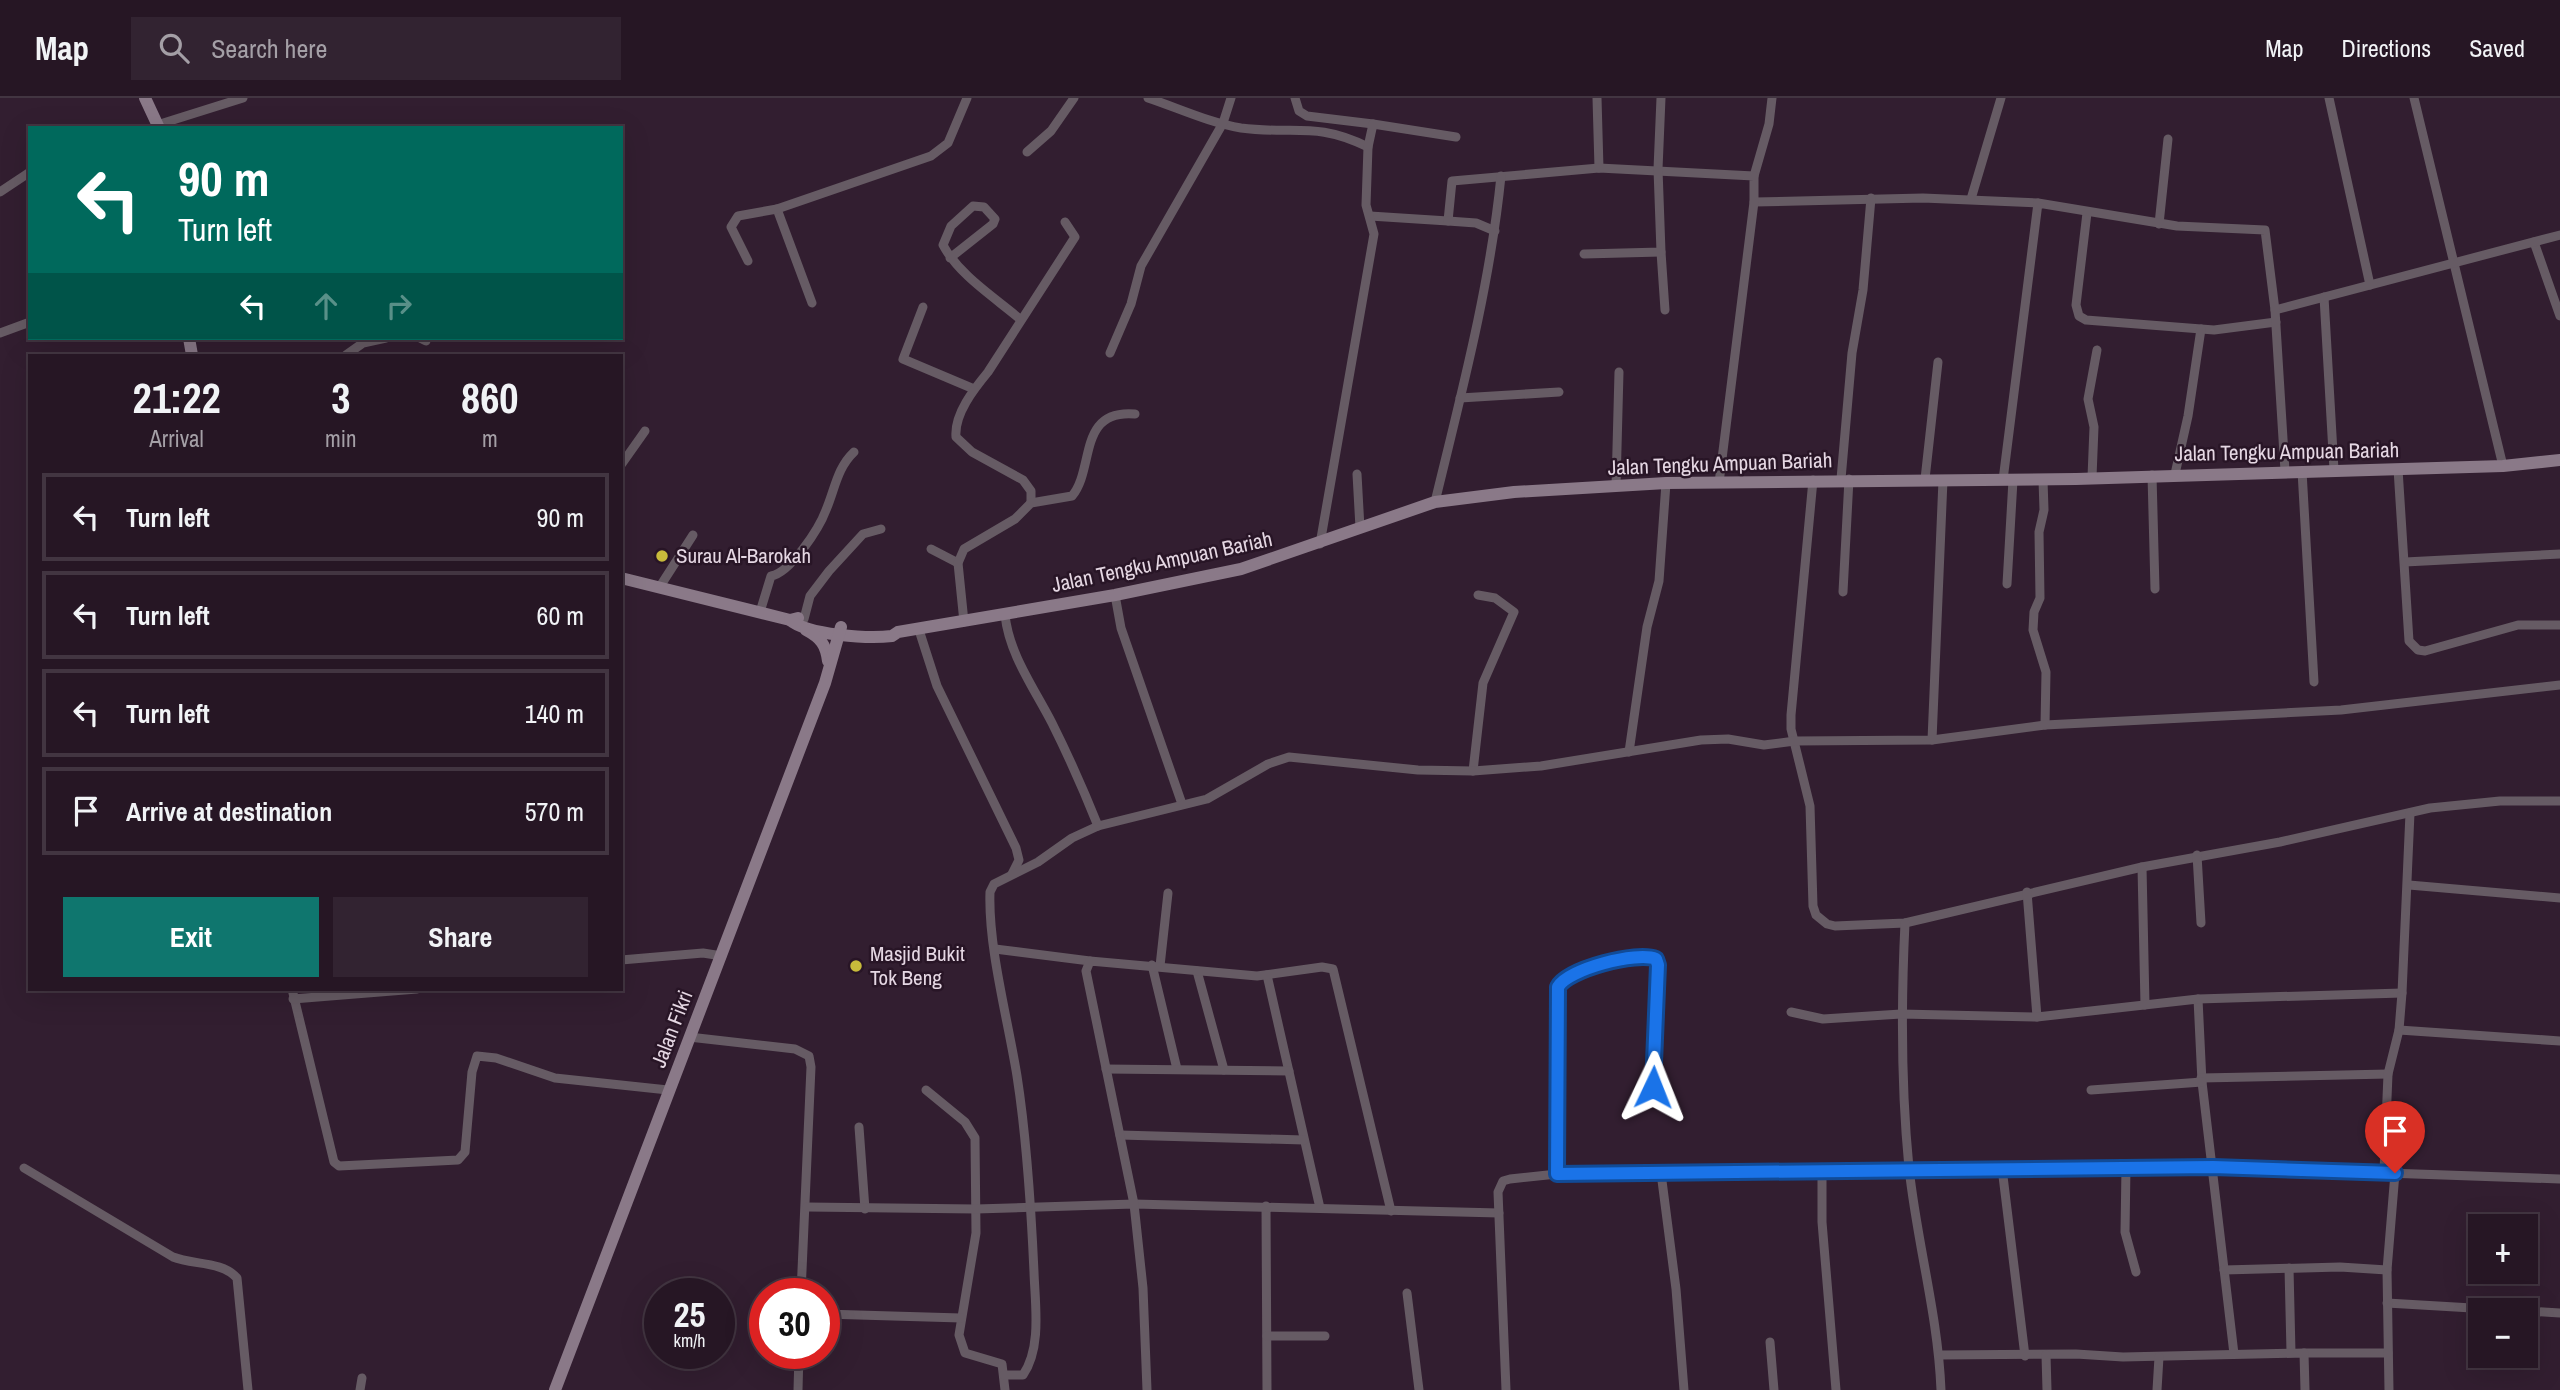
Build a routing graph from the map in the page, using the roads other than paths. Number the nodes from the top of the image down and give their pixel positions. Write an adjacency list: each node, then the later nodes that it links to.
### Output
1 (145, 98): 16 (main road)
2 (243, 98): 16 (street)
3 (967, 98): 31 (street)
4 (1074, 98): 20 (street)
5 (1148, 98): 14 (street)
6 (1231, 98): 14 (street)
7 (1295, 98): 15 (street)
8 (1597, 98): 21 (street)
9 (1661, 98): 22 (street)
10 (1772, 98): 25 (street)
11 (2001, 98): 28 (street)
12 (2329, 98): 45 (street)
13 (2414, 98): 44 (street)
14 (1223, 123): 19 (street); 60 (street)
15 (1373, 124): 17 (street); 19 (street)
16 (158, 126)
17 (1456, 137)
18 (2168, 139): 36 (street)
19 (1368, 147): 33 (street)
20 (1027, 152)
21 (1599, 168): 22 (street); 24 (street)
22 (1658, 169): 25 (street); 40 (street)
23 (28, 173): 26 (street)
24 (1501, 176): 35 (street); 37 (street)
25 (1754, 176): 29 (street)
26 (0, 192)
27 (1871, 198): 28 (street); 29 (street); 80 (street)
28 (1971, 200): 30 (street)
29 (1754, 202): 87 (street)
30 (2038, 203): 32 (street); 83 (street)
31 (777, 209): 43 (street); 47 (street)
32 (2087, 213): 36 (street); 55 (street)
33 (1370, 216): 35 (street); 94 (street)
34 (1065, 222): 52 (street)
35 (1448, 222): 37 (street)
36 (2159, 224): 50 (street)
37 (1495, 231): 65 (street)
38 (2560, 235): 39 (street)
39 (2534, 242): 44 (street); 51 (street)
40 (1661, 252): 41 (street); 49 (street)
41 (1584, 254)
42 (950, 258): 42 (street); 52 (street)
43 (748, 261)
44 (2454, 263): 45 (street); 71 (street)
45 (2370, 285): 46 (street)
46 (2324, 297): 50 (street); 73 (street)
47 (812, 303)
48 (923, 307): 63 (street)
49 (1665, 310)
50 (2275, 310): 53 (street)
51 (2560, 316)
52 (1020, 319): 63 (street)
53 (2276, 322): 55 (street); 74 (street)
54 (28, 324): 56 (street)
55 (2201, 329): 77 (street)
56 (0, 333)
57 (377, 340): 59 (street)
58 (2097, 350): 79 (street)
59 (347, 354)
60 (1110, 354)
61 (1938, 362): 81 (street)
62 (1619, 372): 88 (street)
63 (974, 389): 90 (street)
64 (1559, 392): 65 (street)
65 (1460, 398): 89 (street)
66 (1135, 414): 90 (street)
67 (645, 431): 70 (street)
68 (854, 452): 106 (street)
69 (2560, 460): 71 (main road, Jalan Tengku Ampuan Bariah)
70 (623, 462)
71 (2503, 466): 72 (main road, Jalan Tengku Ampuan Bariah)
72 (2398, 469): 73 (main road, Jalan Tengku Ampuan Bariah); 97 (street)
73 (2334, 470): 75 (main road, Jalan Tengku Ampuan Bariah)
74 (2285, 471): 75 (main road, Jalan Tengku Ampuan Bariah); 77 (main road, Jalan Tengku Ampuan Bariah)
75 (2302, 471): 115 (street)
76 (1357, 474): 91 (street)
77 (2175, 474): 78 (main road, Jalan Tengku Ampuan Bariah)
78 (2152, 475): 79 (main road, Jalan Tengku Ampuan Bariah); 102 (street)
79 (2092, 477): 84 (main road, Jalan Tengku Ampuan Bariah)
80 (1845, 479): 81 (main road, Jalan Tengku Ampuan Bariah); 82 (main road, Jalan Tengku Ampuan Bariah); 103 (street)
81 (1925, 479): 85 (main road, Jalan Tengku Ampuan Bariah)
82 (1813, 480): 87 (main road, Jalan Tengku Ampuan Bariah); 119 (street)
83 (2008, 480): 84 (main road, Jalan Tengku Ampuan Bariah); 85 (main road, Jalan Tengku Ampuan Bariah); 100 (street)
84 (2043, 480): 117 (street)
85 (1943, 481): 118 (street)
86 (1666, 483): 87 (main road, Jalan Tengku Ampuan Bariah); 88 (main road, Jalan Tengku Ampuan Bariah); 120 (street)
87 (1719, 483)
88 (1616, 486): 89 (main road, Jalan Tengku Ampuan Bariah)
89 (1436, 502): 91 (main road, Jalan Tengku Ampuan Bariah)
90 (1031, 503): 98 (street)
91 (1360, 528): 94 (main road, Jalan Tengku Ampuan Bariah)
92 (881, 529): 108 (street)
93 (693, 534): 101 (street)
94 (1321, 544): 104 (main road, Jalan Tengku Ampuan Bariah)
95 (931, 549): 98 (street)
96 (2560, 554): 97 (street)
97 (2405, 562): 110 (street)
98 (958, 563): 109 (street)
99 (623, 579): 101 (main road, Jalan Tengku Ampuan Bariah)
100 (2007, 584)
101 (659, 588): 106 (main road, Jalan Tengku Ampuan Bariah)
102 (2155, 589)
103 (1843, 592)
104 (1115, 595): 107 (main road, Jalan Tengku Ampuan Bariah); 123 (street)
105 (1478, 595): 121 (street)
106 (760, 612): 108 (main road, Jalan Tengku Ampuan Bariah)
107 (1005, 615): 109 (main road, Jalan Tengku Ampuan Bariah); 125 (street)
108 (797, 621): 112 (main road, Jalan Tengku Ampuan Bariah); 113 (main road)
109 (964, 622): 111 (main road, Jalan Tengku Ampuan Bariah)
110 (2560, 625)
111 (919, 630): 112 (main road, Jalan Tengku Ampuan Bariah); 126 (street)
112 (843, 631): 113 (main road, Jalan Fikri); 114 (main road, Jalan Fikri)
113 (828, 665): 114 (main road, Jalan Fikri)
114 (824, 682): 138 (main road, Jalan Fikri)
115 (2314, 682)
116 (2560, 685): 117 (street)
117 (2045, 725): 118 (street)
118 (1932, 740): 119 (street)
119 (1795, 741): 120 (street); 135 (street)
120 (1629, 752): 121 (street)
121 (1473, 771): 123 (street)
122 (2560, 801): 124 (street)
123 (1182, 804): 125 (street)
124 (2410, 813): 127 (street); 131 (street)
125 (1098, 826): 128 (street)
126 (1016, 848): 128 (street); 130 (street)
127 (2197, 855): 129 (street); 136 (street)
128 (1038, 862): 130 (street)
129 (2142, 867): 132 (street); 149 (street)
130 (1010, 877): 137 (street)
131 (2409, 886): 134 (street); 146 (street)
132 (2027, 892): 135 (street); 152 (street)
133 (1168, 893): 141 (street)
134 (2560, 898)
135 (1905, 923): 151 (street)
136 (2201, 923)
137 (995, 949): 140 (street); 181 (street)
138 (722, 956): 139 (street); 154 (main road, Jalan Fikri)
139 (623, 960)
140 (1090, 961): 141 (street); 156 (street)
141 (1156, 966): 142 (street); 157 (street)
142 (1197, 971): 143 (street); 158 (street)
143 (1267, 975): 159 (street); 187 (street)
144 (292, 991): 147 (street)
145 (392, 991): 147 (street)
146 (2402, 993): 148 (street); 153 (street)
147 (293, 999): 163 (street)
148 (2198, 999): 149 (street); 161 (street)
149 (2145, 1005): 152 (street)
150 (1791, 1012): 151 (street)
151 (1901, 1014): 152 (street); 173 (street)
152 (2037, 1017)
153 (2399, 1030): 155 (street); 160 (street)
154 (689, 1037): 163 (main road, Jalan Fikri); 183 (street)
155 (2560, 1041)
156 (1106, 1069): 157 (street); 167 (street)
157 (1177, 1069): 158 (street)
158 (1224, 1070): 159 (street)
159 (1289, 1071): 168 (street)
160 (2388, 1074): 161 (street); 174 (street)
161 (2201, 1080): 165 (street); 170 (street)
162 (1653, 1087): 177 (street)
163 (668, 1090): 217 (main road, Jalan Fikri)
164 (926, 1090): 186 (street)
165 (2091, 1090)
166 (859, 1127): 185 (street)
167 (1120, 1135): 168 (street); 180 (street)
168 (1304, 1140): 184 (street)
169 (2126, 1167): 170 (street); 172 (street); 192 (street)
170 (2213, 1167): 174 (street); 190 (street)
171 (24, 1168): 215 (street)
172 (2002, 1168): 173 (street); 210 (street)
173 (1909, 1170): 175 (street); 208 (street)
174 (2384, 1171): 176 (street)
175 (1822, 1172): 178 (street); 226 (street)
176 (2395, 1173): 179 (street); 191 (street)
177 (1557, 1174): 178 (street); 188 (street)
178 (1661, 1174): 224 (street)
179 (2560, 1179)
180 (1134, 1204): 181 (street); 182 (street); 220 (street)
181 (1031, 1205): 186 (street); 213 (street)
182 (1266, 1206): 184 (street); 201 (street)
183 (807, 1207): 185 (street); 193 (street)
184 (1320, 1208): 187 (street)
185 (865, 1209): 186 (street)
186 (976, 1209): 200 (street)
187 (1391, 1210): 188 (street)
188 (1499, 1213): 223 (street)
189 (2289, 1268): 190 (street); 191 (street); 204 (street)
190 (2224, 1270): 207 (street)
191 (2387, 1270): 195 (street)
192 (2136, 1272)
193 (802, 1278)
194 (1407, 1293): 222 (street)
195 (2387, 1303): 196 (street); 206 (street)
196 (2468, 1308)
197 (2538, 1312): 198 (street)
198 (2560, 1313)
199 (840, 1314): 200 (street)
200 (961, 1318): 213 (street)
201 (1267, 1336): 202 (street); 221 (street)
202 (1325, 1336)
203 (1770, 1342): 225 (street)
204 (2291, 1352): 205 (street); 207 (street)
205 (2304, 1353): 206 (street); 230 (street)
206 (2388, 1353): 231 (street)
207 (2234, 1354): 211 (street)
208 (1940, 1355): 210 (street); 227 (street)
209 (2046, 1355): 210 (street); 211 (street); 228 (street)
210 (2025, 1356)
211 (2159, 1357): 229 (street)
212 (799, 1369): 218 (street)
213 (1004, 1375): 219 (street)
214 (362, 1378): 216 (street)
215 (248, 1390)
216 (360, 1390)
217 (555, 1390)
218 (798, 1390)
219 (1005, 1390)
220 (1147, 1390)
221 (1267, 1390)
222 (1419, 1390)
223 (1506, 1390)
224 (1684, 1390)
225 (1774, 1390)
226 (1836, 1390)
227 (1941, 1390)
228 (2047, 1390)
229 (2157, 1390)
230 (2305, 1390)
231 (2389, 1390)

